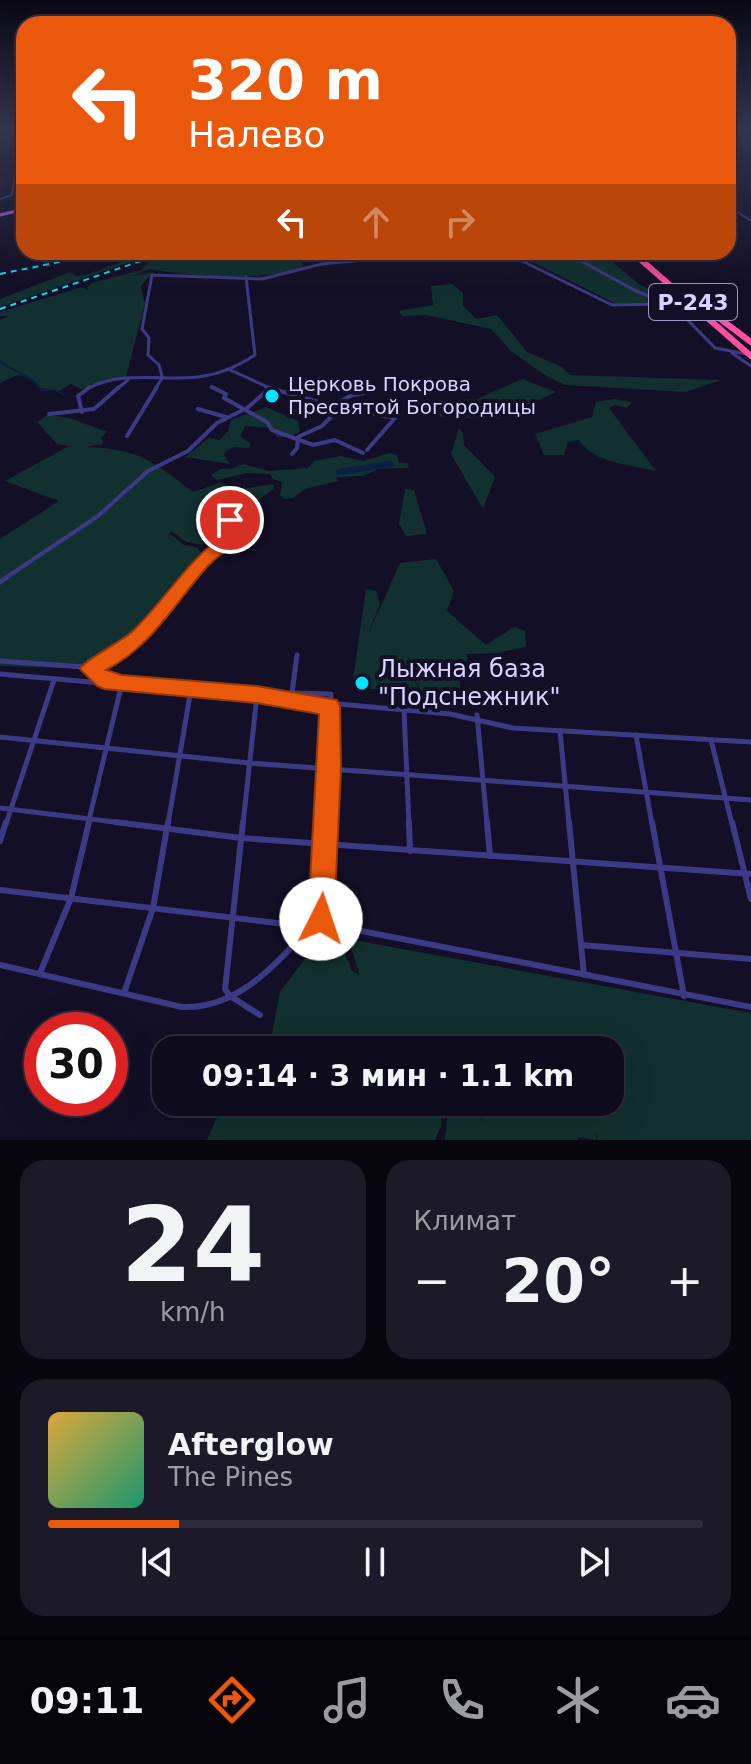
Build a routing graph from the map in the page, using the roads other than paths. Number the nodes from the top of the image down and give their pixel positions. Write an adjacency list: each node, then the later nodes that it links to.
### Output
1 (14, 181): 2 (street)
2 (0, 199)
3 (353, 260): 8 (street)
4 (520, 260): 9 (street)
5 (580, 260): 9 (street)
6 (643, 260): 10 (highway, Р-243)
7 (644, 260): 11 (highway, Р-243)
8 (246, 277): 15 (street); 16 (street)
9 (667, 303): 12 (street)
10 (724, 333): 12 (street); 13 (highway, Р-243)
11 (751, 342)
12 (730, 351): 13 (street); 14 (street)
13 (751, 357)
14 (751, 366)
15 (228, 369): 16 (street); 20 (street)
16 (163, 375): 17 (street); 28 (street)
17 (128, 380): 25 (street); 25 (street)
18 (363, 384): 21 (street)
19 (211, 387): 24 (street)
20 (270, 388): 21 (street); 24 (street)
21 (335, 404): 22 (street)
22 (341, 407): 29 (street); 29 (street)
23 (198, 409): 27 (street)
24 (245, 409): 27 (street); 29 (street)
25 (82, 412): 26 (street)
26 (49, 414)
27 (227, 417): 32 (street)
28 (127, 436)
29 (298, 437): 30 (street)
30 (292, 454)
31 (224, 517): 35 (street)
32 (0, 582)
33 (297, 655): 41 (street)
34 (0, 661): 35 (street)
35 (90, 669): 38 (street)
36 (0, 674): 37 (street)
37 (54, 679): 38 (street); 51 (street)
38 (104, 680): 39 (street)
39 (122, 683): 40 (street); 53 (street)
40 (191, 689): 42 (street); 54 (street)
41 (292, 693): 43 (street); 44 (street)
42 (257, 695): 43 (street); 55 (street)
43 (269, 698): 44 (street)
44 (330, 706): 45 (street); 56 (street)
45 (404, 710): 46 (street); 57 (street)
46 (477, 715): 47 (street); 58 (street)
47 (560, 731): 48 (street); 59 (street)
48 (636, 735): 50 (street); 60 (street)
49 (0, 737): 51 (street)
50 (711, 740): 52 (street); 61 (street)
51 (33, 741): 53 (street); 64 (street)
52 (751, 742)
53 (106, 748): 54 (street); 65 (street)
54 (178, 756): 55 (street); 66 (street)
55 (249, 763): 56 (street); 67 (street)
56 (330, 769): 57 (street); 69 (street)
57 (407, 775): 58 (street); 70 (street)
58 (483, 780): 59 (street); 71 (street)
59 (565, 785): 60 (street); 72 (street)
60 (647, 793): 61 (street); 73 (street)
61 (725, 798): 62 (street); 74 (street)
62 (751, 800)
63 (0, 808): 64 (street)
64 (13, 809): 65 (street); 68 (street)
65 (88, 820): 66 (street); 76 (street)
66 (165, 829): 67 (street); 78 (street)
67 (241, 838): 69 (street); 79 (street)
68 (0, 841)
69 (326, 844): 70 (street); 80 (street)
70 (410, 851): 71 (street)
71 (490, 856): 72 (street)
72 (573, 861): 73 (street); 82 (street)
73 (661, 868): 74 (street); 83 (street)
74 (748, 874): 77 (street)
75 (0, 890): 76 (street)
76 (71, 898): 78 (street); 86 (street)
77 (751, 899)
78 (153, 908): 79 (street); 88 (street)
79 (232, 919): 81 (street); 89 (street)
80 (321, 919): 81 (street); 87 (street)
81 (310, 927): 89 (street)
82 (581, 945): 83 (street); 87 (street)
83 (677, 953): 84 (street); 90 (street)
84 (751, 959)
85 (0, 965): 86 (street)
86 (40, 974): 88 (street)
87 (584, 977): 90 (street)
88 (124, 993): 89 (street)
89 (230, 996): 92 (street)
90 (684, 996): 91 (street)
91 (751, 1007)
92 (260, 1015)

